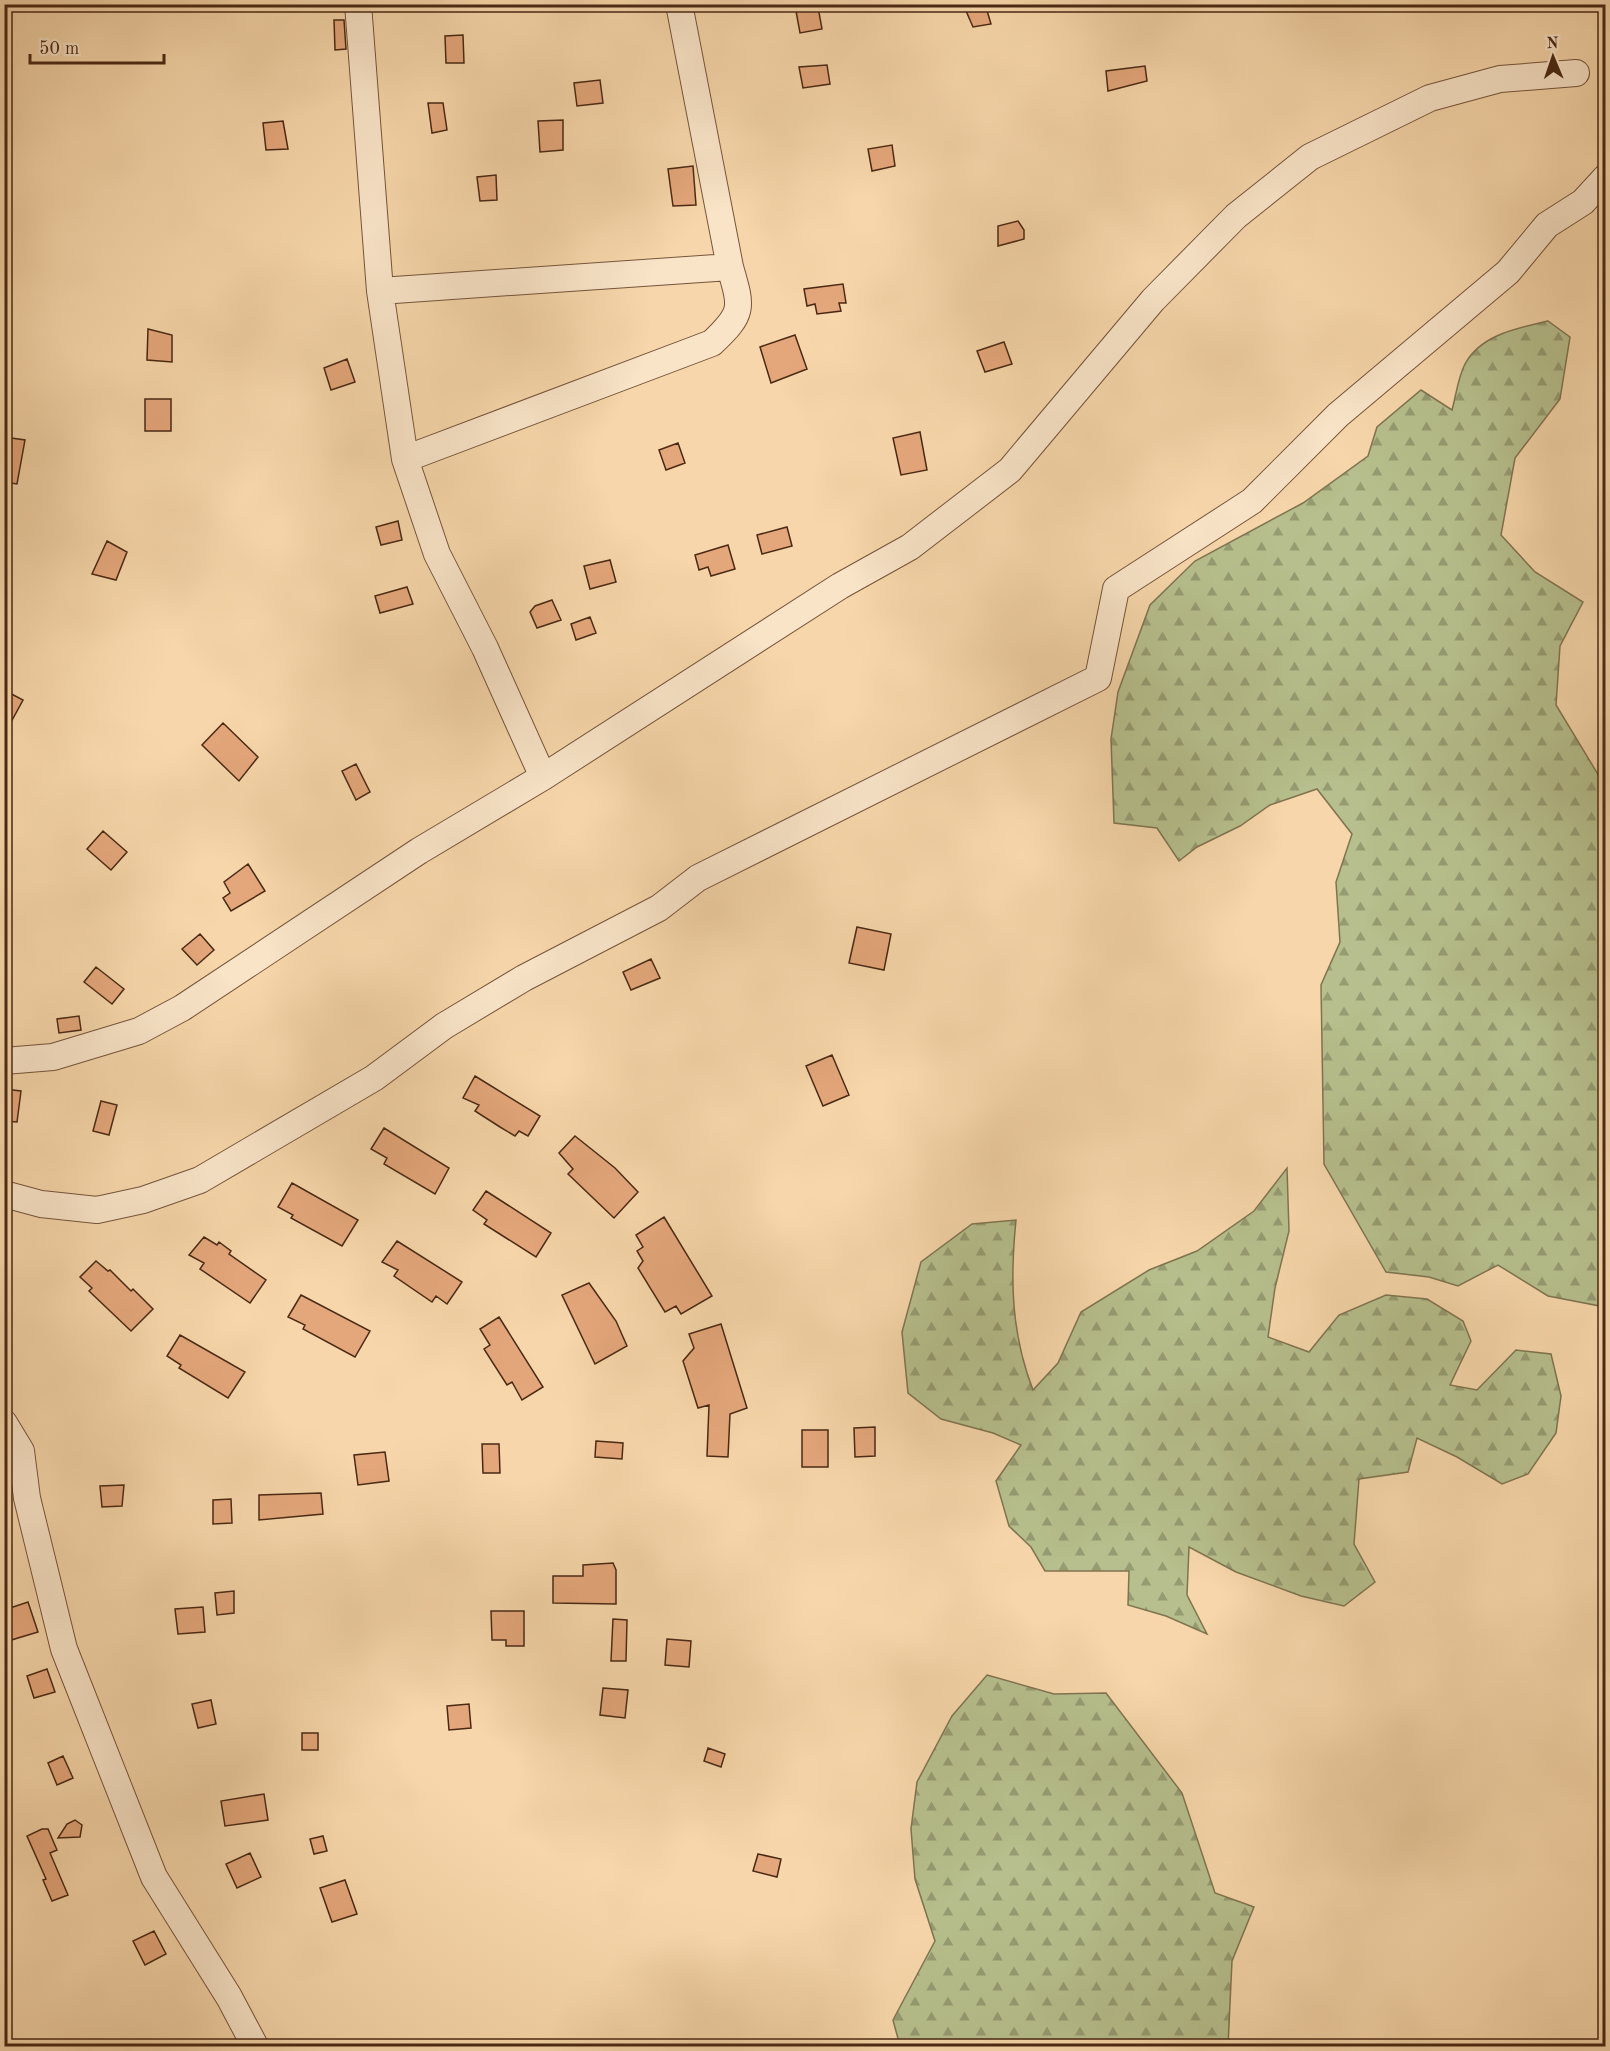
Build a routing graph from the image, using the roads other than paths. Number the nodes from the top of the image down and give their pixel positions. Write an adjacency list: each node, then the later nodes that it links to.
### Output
1 (358, 4): 6 (street)
2 (679, 4): 5 (street)
3 (1576, 73): 8 (street)
4 (1605, 177): 10 (street)
5 (730, 267): 6 (street); 7 (street)
6 (381, 291): 7 (street)
7 (405, 459): 8 (street)
8 (543, 777): 9 (street)
9 (4, 1061)
10 (4, 1194)
11 (4, 1424): 12 (street)
12 (255, 2046)

